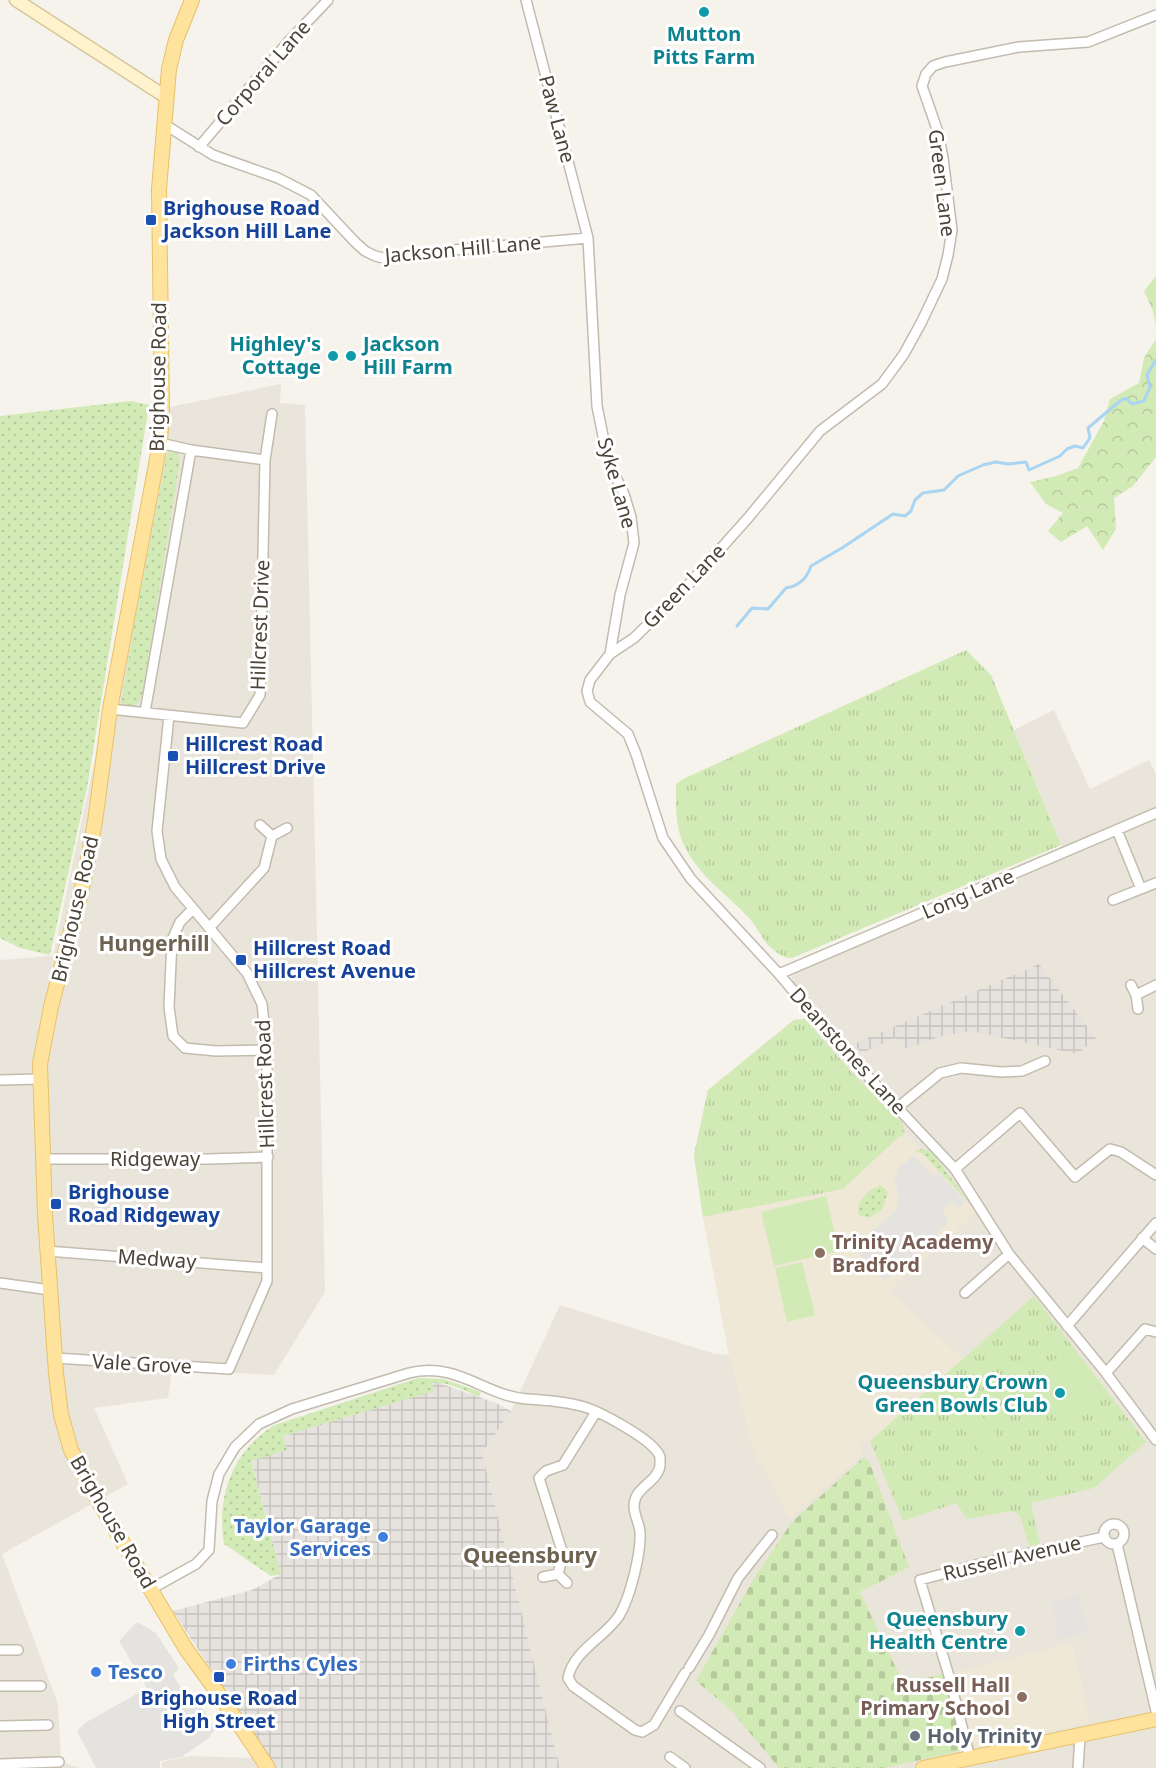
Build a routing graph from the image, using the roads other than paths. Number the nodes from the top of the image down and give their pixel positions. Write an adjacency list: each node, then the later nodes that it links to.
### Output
1 (16, 0): 6 (street)
2 (192, 0): 6 (main road, Brighouse Road)
3 (328, 0): 8 (street, Corporal Lane)
4 (526, 0): 9 (street, Paw Lane)
5 (1156, 15): 14 (street, Green Lane)
6 (166, 97): 7 (main road, Brighouse Road)
7 (164, 124): 8 (street, Jackson Hill Lane); 11 (main road, Brighouse Road)
8 (199, 147): 9 (street, Jackson Hill Lane)
9 (588, 238): 14 (street, Syke Lane)
10 (272, 414): 13 (street, Hillcrest Drive)
11 (160, 443): 12 (street); 15 (main road, Brighouse Road)
12 (191, 450): 13 (street); 16 (street)
13 (265, 460): 17 (street, Hillcrest Drive)
14 (610, 654): 28 (street, Deanstones Lane)
15 (110, 709): 16 (street, Hillcrest Drive); 35 (main road, Brighouse Road)
16 (145, 712): 17 (street, Hillcrest Drive)
17 (169, 716): 26 (street, Hillcrest Road)
18 (1156, 813): 21 (street, Long Lane)
19 (260, 825): 22 (street)
20 (287, 828): 22 (street)
21 (1116, 830): 24 (street); 28 (street, Long Lane)
22 (272, 836): 27 (street)
23 (1156, 883): 24 (street)
24 (1141, 889): 25 (street)
25 (1113, 900)
26 (192, 910): 27 (street, Hillcrest Road); 33 (street)
27 (208, 928): 33 (street, Hillcrest Road)
28 (779, 974): 37 (street, Deanstones Lane)
29 (1131, 985): 31 (street)
30 (1156, 985): 31 (street)
31 (1136, 995): 32 (street)
32 (1138, 1009)
33 (267, 1050): 38 (street, Hillcrest Road)
34 (1045, 1061): 37 (street)
35 (40, 1079): 36 (street); 39 (main road, Brighouse Road)
36 (0, 1080)
37 (897, 1108): 40 (street, Deanstones Lane)
38 (268, 1157): 39 (street, Ridgeway); 47 (street, Hillcrest Road)
39 (42, 1159): 45 (main road, Brighouse Road)
40 (954, 1169): 41 (street); 46 (street, Deanstones Lane)
41 (1156, 1175)
42 (1156, 1222): 43 (street)
43 (1142, 1238): 44 (street); 51 (street)
44 (1156, 1249)
45 (47, 1251): 47 (street, Medway); 49 (main road, Brighouse Road)
46 (1009, 1254): 50 (street); 51 (street, Deanstones Lane)
47 (267, 1268): 54 (street, Hillcrest Road)
48 (0, 1283): 49 (street)
49 (50, 1290): 53 (main road, Brighouse Road)
50 (965, 1293)
51 (1067, 1326): 55 (street, Deanstones Lane)
52 (1156, 1332): 55 (street)
53 (55, 1358): 54 (street, Vale Grove); 64 (main road, Brighouse Road)
54 (229, 1369)
55 (1106, 1374): 57 (street, Deanstones Lane)
56 (596, 1412): 58 (street); 61 (street); 64 (street)
57 (1156, 1440)
58 (772, 1535)
59 (1104, 1537): 60 (street); 60 (street); 76 (street, Russell Avenue)
60 (1117, 1544): 70 (street)
61 (558, 1574): 62 (street); 63 (street)
62 (543, 1577)
63 (567, 1583)
64 (151, 1589): 79 (main road, Brighouse Road)
65 (0, 1650): 66 (street)
66 (18, 1650)
67 (0, 1686): 68 (street)
68 (41, 1686)
69 (680, 1711): 81 (street)
70 (1156, 1711)
71 (1156, 1719): 74 (main road)
72 (48, 1725): 73 (street)
73 (0, 1726)
74 (1080, 1737): 76 (main road); 83 (street)
75 (670, 1757): 80 (street)
76 (970, 1758): 82 (main road)
77 (59, 1762): 78 (street)
78 (0, 1764)
79 (268, 1768)
80 (685, 1768)
81 (760, 1768)
82 (923, 1768)
83 (1078, 1768)

